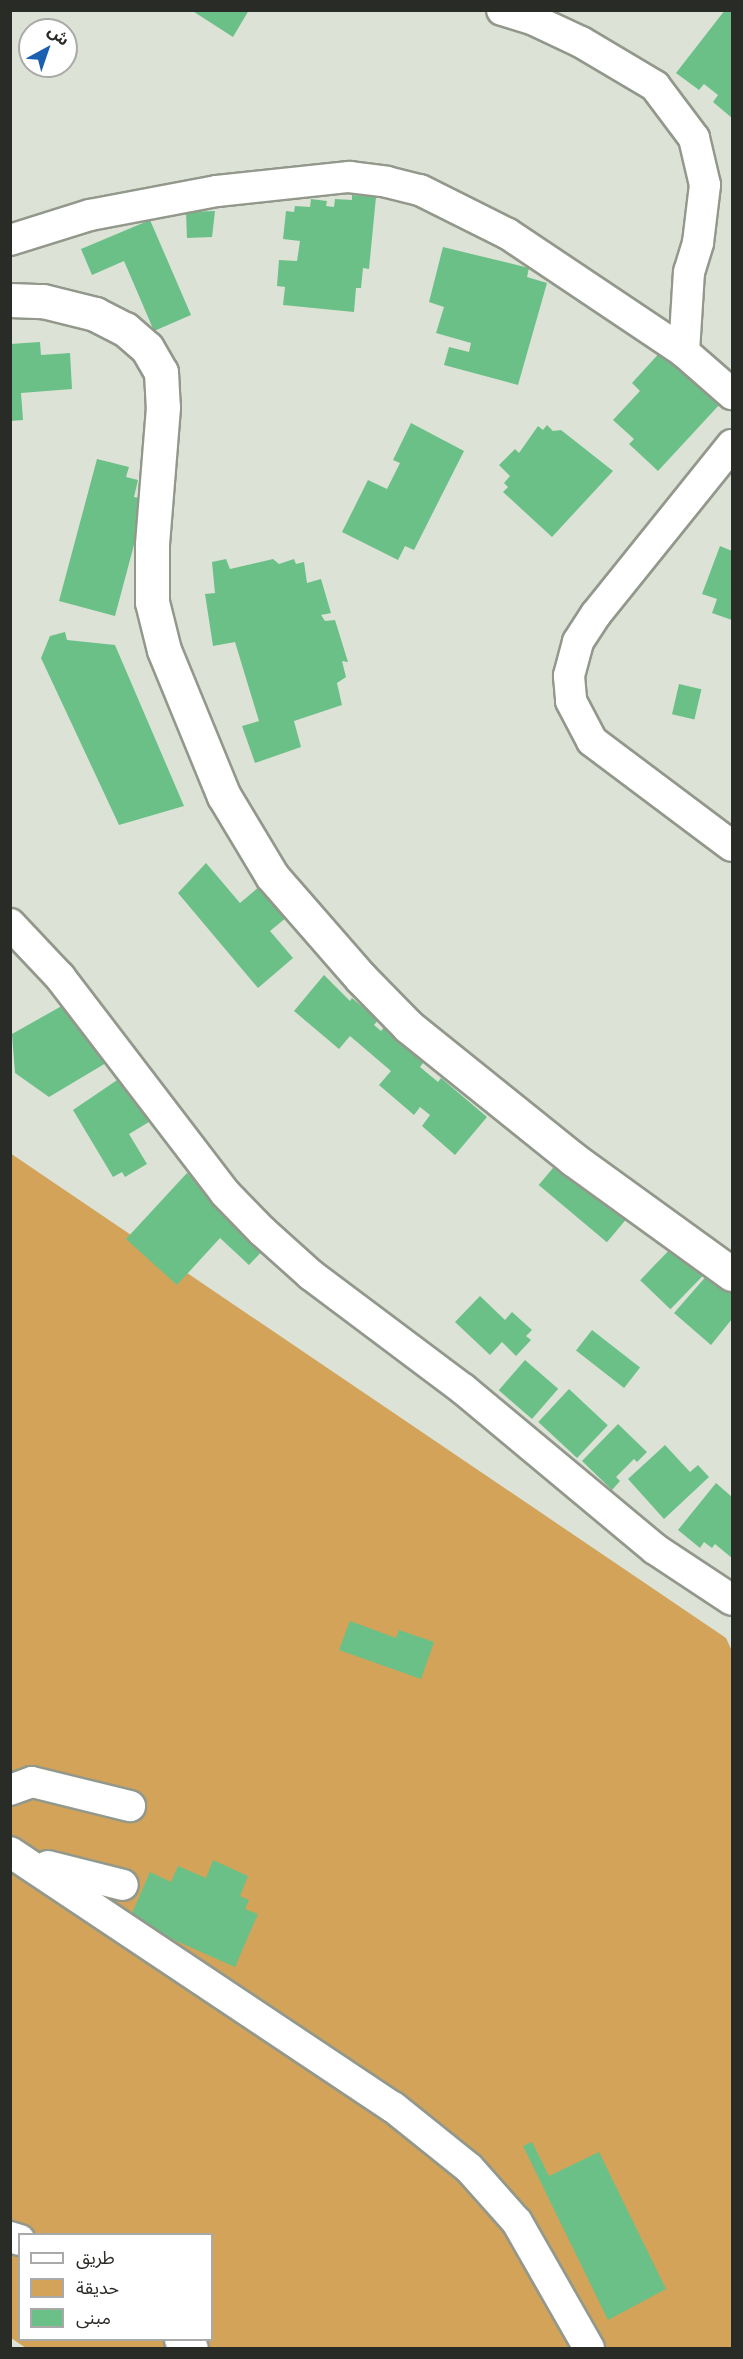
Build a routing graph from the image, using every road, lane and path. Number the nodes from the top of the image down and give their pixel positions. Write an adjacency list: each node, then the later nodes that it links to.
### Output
1 (502, 10): 4 (street)
2 (10, 240): 4 (street)
3 (10, 300): 9 (main road)
4 (684, 352): 5 (street)
5 (732, 394)
6 (732, 445): 7 (street)
7 (732, 846)
8 (10, 924): 10 (street)
9 (732, 1274)
10 (732, 1600)
11 (10, 1790): 12 (street)
12 (130, 1806)
13 (19, 1857): 14 (street); 15 (street)
14 (123, 1885)
15 (589, 2349)

